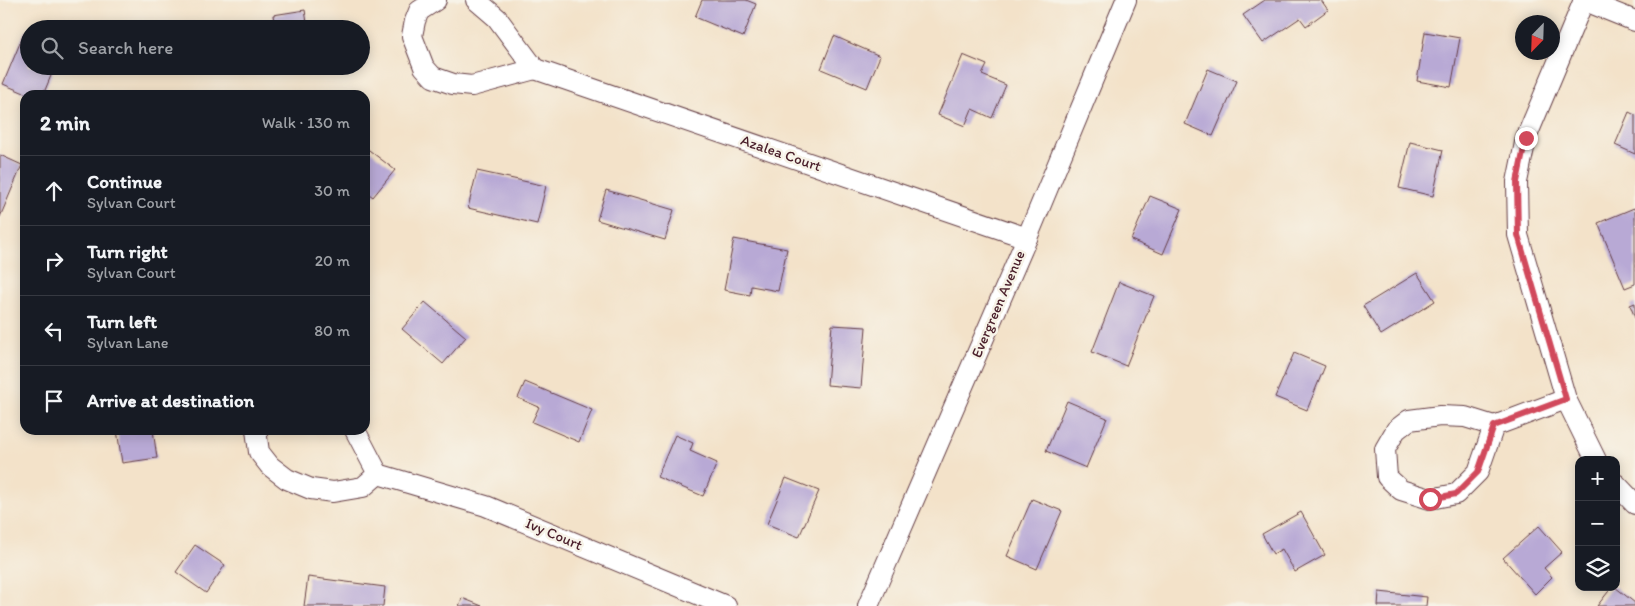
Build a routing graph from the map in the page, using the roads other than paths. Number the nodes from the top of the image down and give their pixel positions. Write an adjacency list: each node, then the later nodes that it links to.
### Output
1 (436, 0): 6 (street)
2 (476, 0): 6 (street)
3 (1126, 0): 7 (street, Evergreen Avenue)
4 (1584, 0): 5 (street); 8 (street)
5 (1635, 21)
6 (534, 68): 7 (street, Azalea Court)
7 (1026, 238): 17 (street, Evergreen Avenue)
8 (1566, 399): 9 (street); 12 (street)
9 (1494, 426): 9 (street)
10 (257, 435): 13 (street)
11 (358, 435): 13 (street)
12 (1594, 456)
13 (378, 474): 16 (street, Ivy Court)
14 (1620, 488): 15 (street)
15 (1635, 504)
16 (726, 606)
17 (868, 606)

